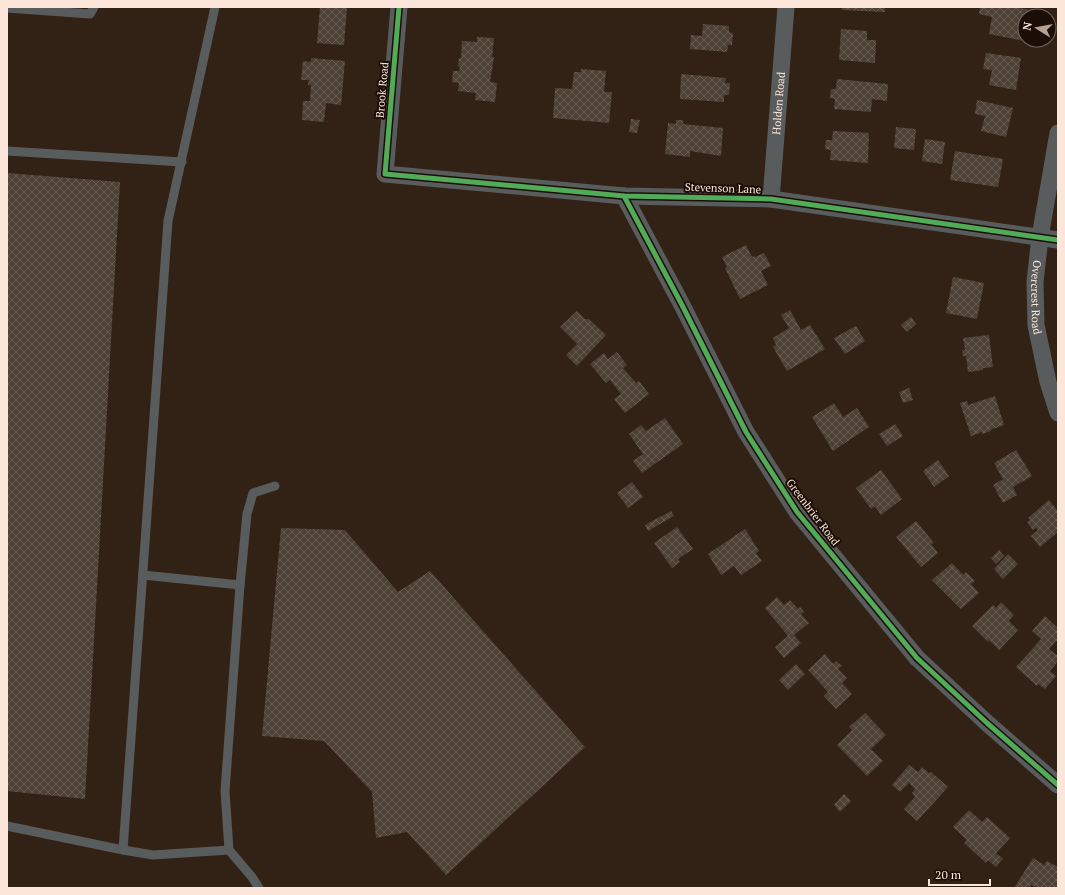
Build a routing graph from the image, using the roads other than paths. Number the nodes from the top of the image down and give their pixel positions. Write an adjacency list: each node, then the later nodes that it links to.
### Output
1 (94, 7): 5 (lane)
2 (215, 7): 8 (lane)
3 (399, 7): 9 (street, Brook Road)
4 (786, 7): 11 (street, Holden Road)
5 (7, 8)
6 (1058, 133): 12 (street, Overcrest Road)
7 (7, 151): 8 (lane)
8 (182, 162): 16 (lane)
9 (385, 174): 10 (street, Stevenson Lane)
10 (624, 196): 11 (street, Stevenson Lane); 18 (street, Greenbrier Road)
11 (771, 199): 12 (street, Stevenson Lane)
12 (1040, 237): 13 (street, Stevenson Lane); 14 (street, Overcrest Road)
13 (1058, 240)
14 (1058, 413)
15 (275, 486): 17 (lane)
16 (143, 575): 17 (lane); 20 (lane)
17 (240, 585): 21 (lane)
18 (1058, 785)
19 (7, 826): 20 (lane)
20 (123, 850): 21 (lane)
21 (229, 850): 22 (lane)
22 (260, 888)

